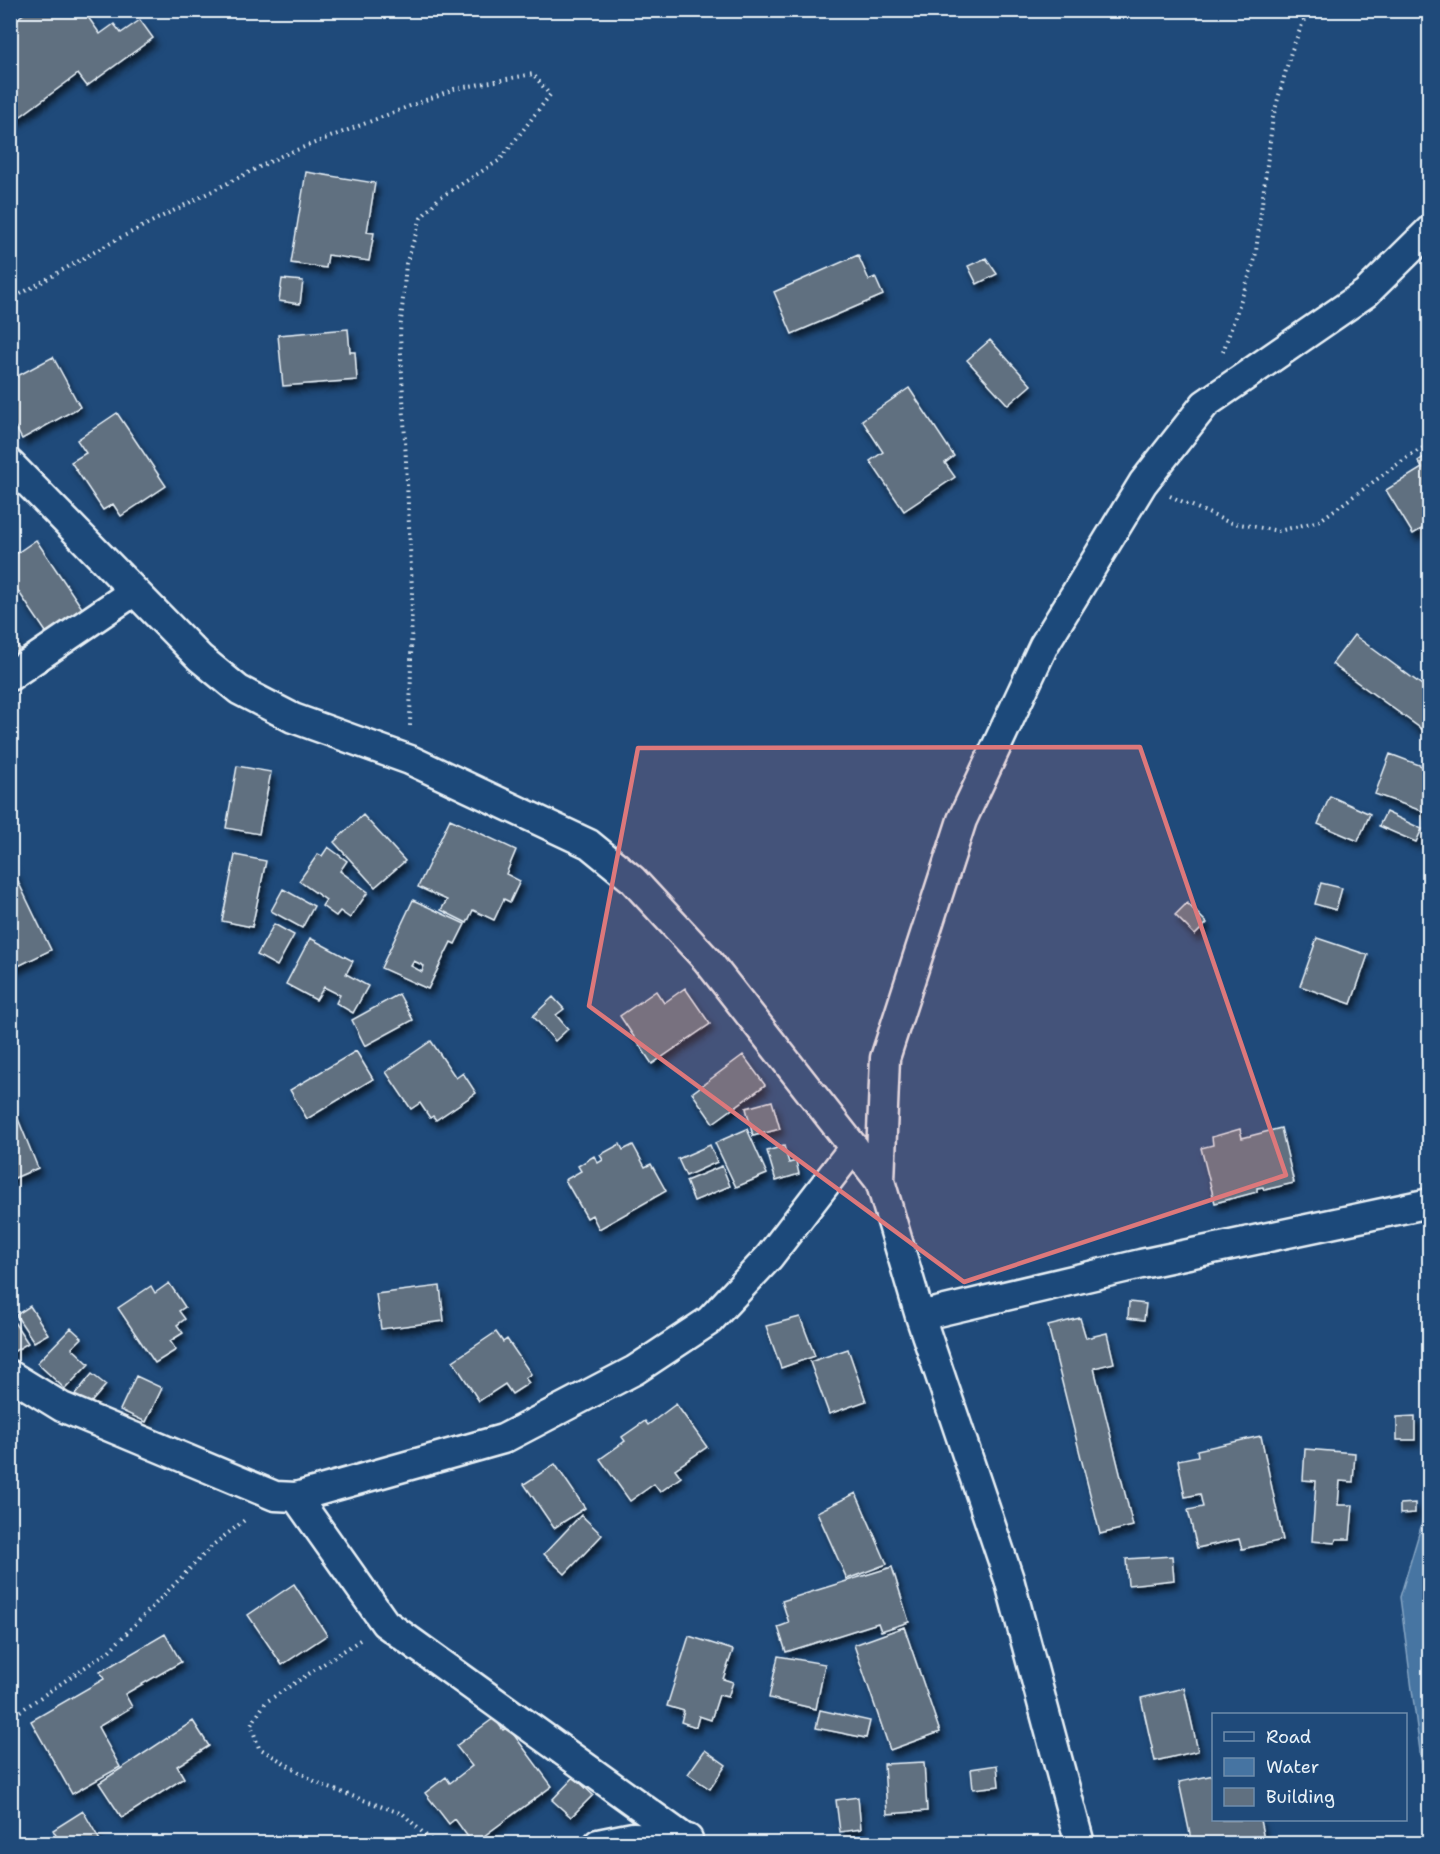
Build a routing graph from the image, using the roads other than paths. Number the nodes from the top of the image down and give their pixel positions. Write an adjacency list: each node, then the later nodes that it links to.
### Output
1 (1430, 230): 6 (street)
2 (10, 464): 3 (street)
3 (133, 592): 4 (street); 5 (street)
4 (10, 676)
5 (854, 1147): 6 (street); 10 (street)
6 (880, 1181): 8 (street)
7 (1430, 1203): 8 (street)
8 (920, 1316): 13 (street)
9 (10, 1375): 10 (street)
10 (286, 1496): 11 (street)
11 (692, 1841): 12 (street)
12 (598, 1844)
13 (1080, 1844)

